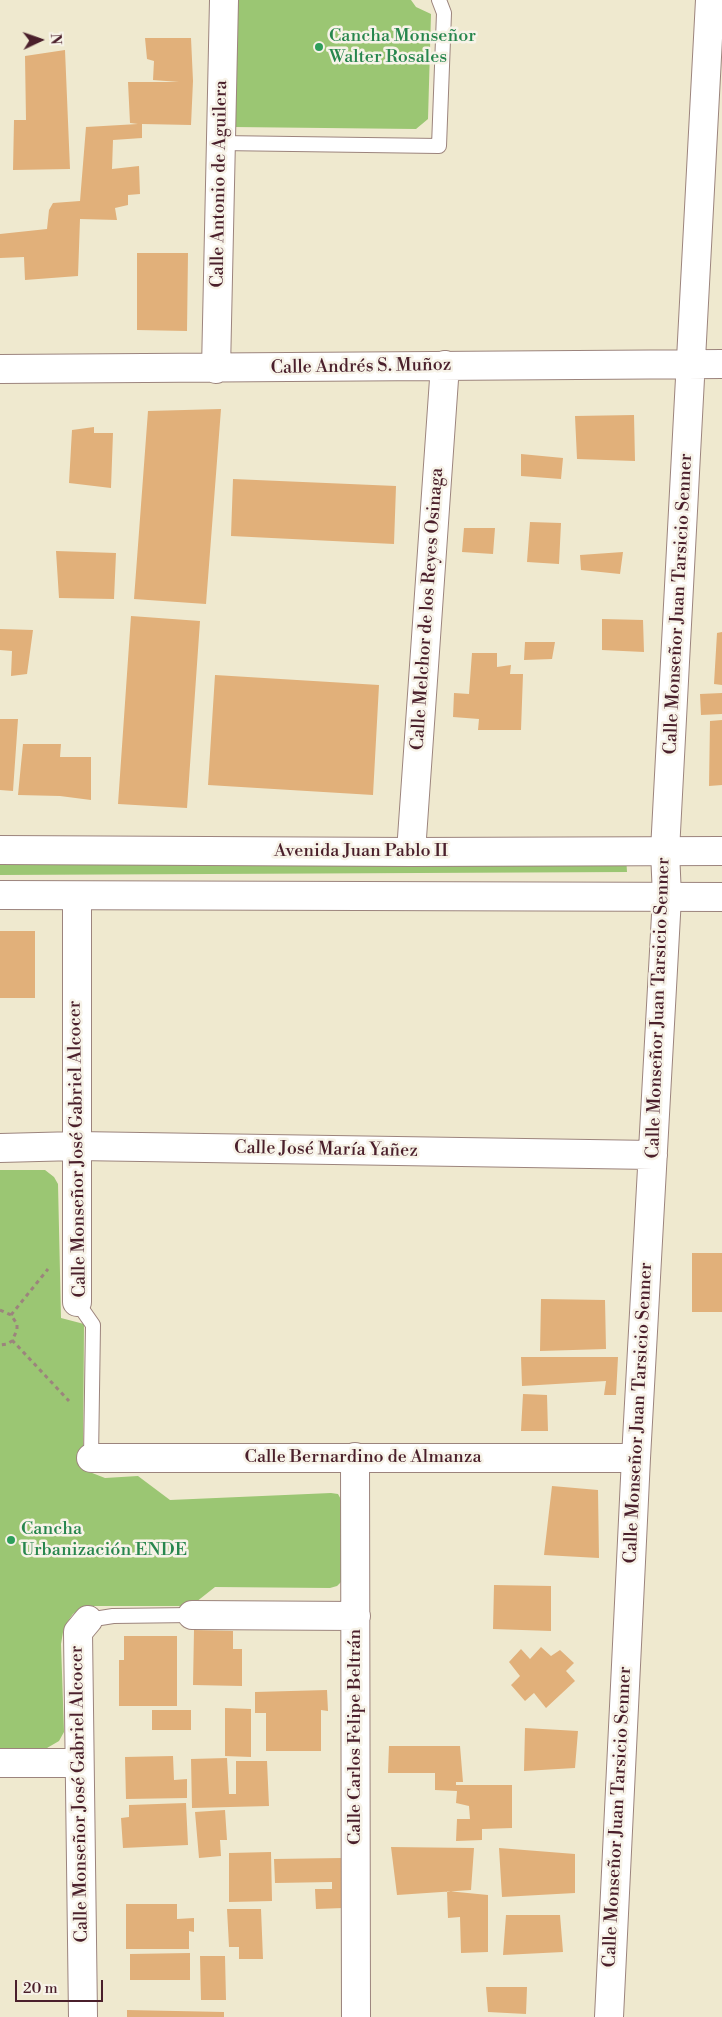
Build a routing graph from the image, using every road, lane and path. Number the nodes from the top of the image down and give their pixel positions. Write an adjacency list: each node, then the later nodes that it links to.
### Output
1 (224, 0): 4 (street, Calle Antonio de Aguilera)
2 (439, 0): 4 (lane)
3 (710, 0): 5 (street, Calle Monseñor Juan Tarsicio Senner)
4 (220, 143): 9 (street, Calle Antonio de Aguilera)
5 (692, 364): 6 (street, Calle Andrés S. Muñoz); 7 (street, Calle Andrés S. Muñoz); 11 (street, Calle Monseñor Juan Tarsicio Senner)
6 (722, 364)
7 (445, 366): 9 (street, Calle Andrés S. Muñoz); 13 (street, Calle Melchor de los Reyes Osinaga)
8 (0, 369): 9 (street, Calle Andrés S. Muñoz)
9 (216, 369)
10 (0, 850): 13 (street, Avenida Juan Pablo II)
11 (665, 851): 12 (street, Avenida Juan Pablo II); 13 (street, Avenida Juan Pablo II); 17 (street, Calle Monseñor Juan Tarsicio Senner)
12 (722, 851)
13 (411, 852)
14 (0, 895): 15 (street)
15 (76, 896): 17 (street); 18 (street, Calle Monseñor José Gabriel Alcocer)
16 (722, 896): 17 (street)
17 (667, 897): 20 (street, Calle Monseñor Juan Tarsicio Senner)
18 (76, 1146): 19 (street, Calle José María Yañez); 20 (street, Calle José María Yañez); 21 (street, Calle Monseñor José Gabriel Alcocer)
19 (0, 1148)
20 (653, 1155): 30 (street, Calle Monseñor Juan Tarsicio Senner)
21 (76, 1255): 22 (street, Calle Monseñor José Gabriel Alcocer); 24 (path)
22 (77, 1302): 27 (lane, Calle Monseñor José Gabriel Alcocer)
23 (0, 1310): 24 (path)
24 (11, 1314): 25 (path)
25 (12, 1340): 26 (path); 27 (path)
26 (0, 1345)
27 (92, 1408): 28 (lane, Calle Monseñor José Gabriel Alcocer)
28 (91, 1458): 29 (street, Calle Bernardino de Almanza)
29 (355, 1458): 30 (street, Calle Bernardino de Almanza); 32 (street, Calle Carlos Felipe Beltrán)
30 (636, 1458): 38 (street, Calle Monseñor Juan Tarsicio Senner)
31 (192, 1615): 32 (street); 33 (lane, Calle Monseñor José Gabriel Alcocer)
32 (356, 1616): 37 (street, Calle Carlos Felipe Beltrán)
33 (88, 1620): 35 (street, Calle Monseñor José Gabriel Alcocer)
34 (0, 1763): 35 (street)
35 (79, 1763): 36 (street, Calle Monseñor José Gabriel Alcocer)
36 (83, 2017)
37 (356, 2017)
38 (609, 2017)

